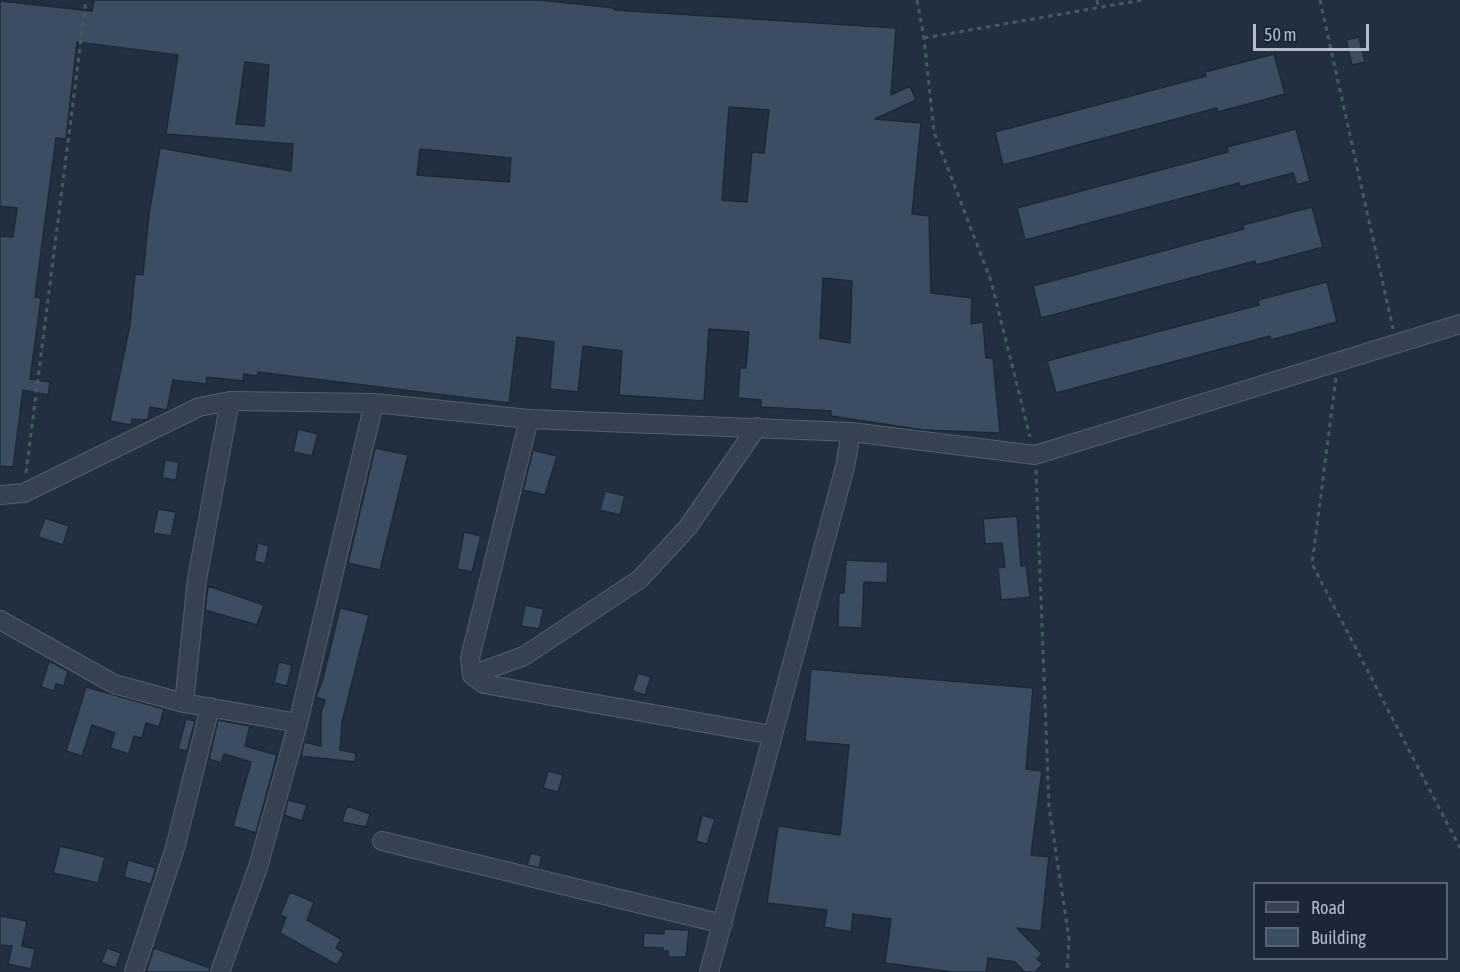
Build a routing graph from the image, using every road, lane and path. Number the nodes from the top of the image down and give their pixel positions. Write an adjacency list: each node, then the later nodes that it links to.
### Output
1 (86, 0): 17 (path)
2 (916, 0): 7 (path)
3 (1097, 0): 6 (path)
4 (1142, 0): 6 (path)
5 (1320, 0): 9 (path)
6 (1098, 7): 7 (path)
7 (924, 38): 16 (path)
8 (1460, 324): 9 (street)
9 (1396, 345): 10 (street)
10 (1338, 361): 16 (street); 26 (path)
11 (230, 401): 12 (street); 17 (street); 21 (street)
12 (374, 403): 13 (street); 23 (street)
13 (528, 419): 14 (street); 20 (street)
14 (757, 427): 15 (street); 20 (street)
15 (851, 432): 16 (street); 24 (street)
16 (1035, 455): 31 (path)
17 (24, 493): 18 (street)
18 (0, 495)
19 (0, 620): 21 (street)
20 (472, 675): 24 (street)
21 (184, 703): 22 (street)
22 (210, 707): 23 (street); 28 (street)
23 (298, 723): 29 (street)
24 (772, 735): 27 (street)
25 (382, 841): 27 (street)
26 (1460, 848)
27 (723, 924): 30 (street)
28 (134, 972)
29 (220, 972)
30 (709, 972)
31 (1067, 972)

